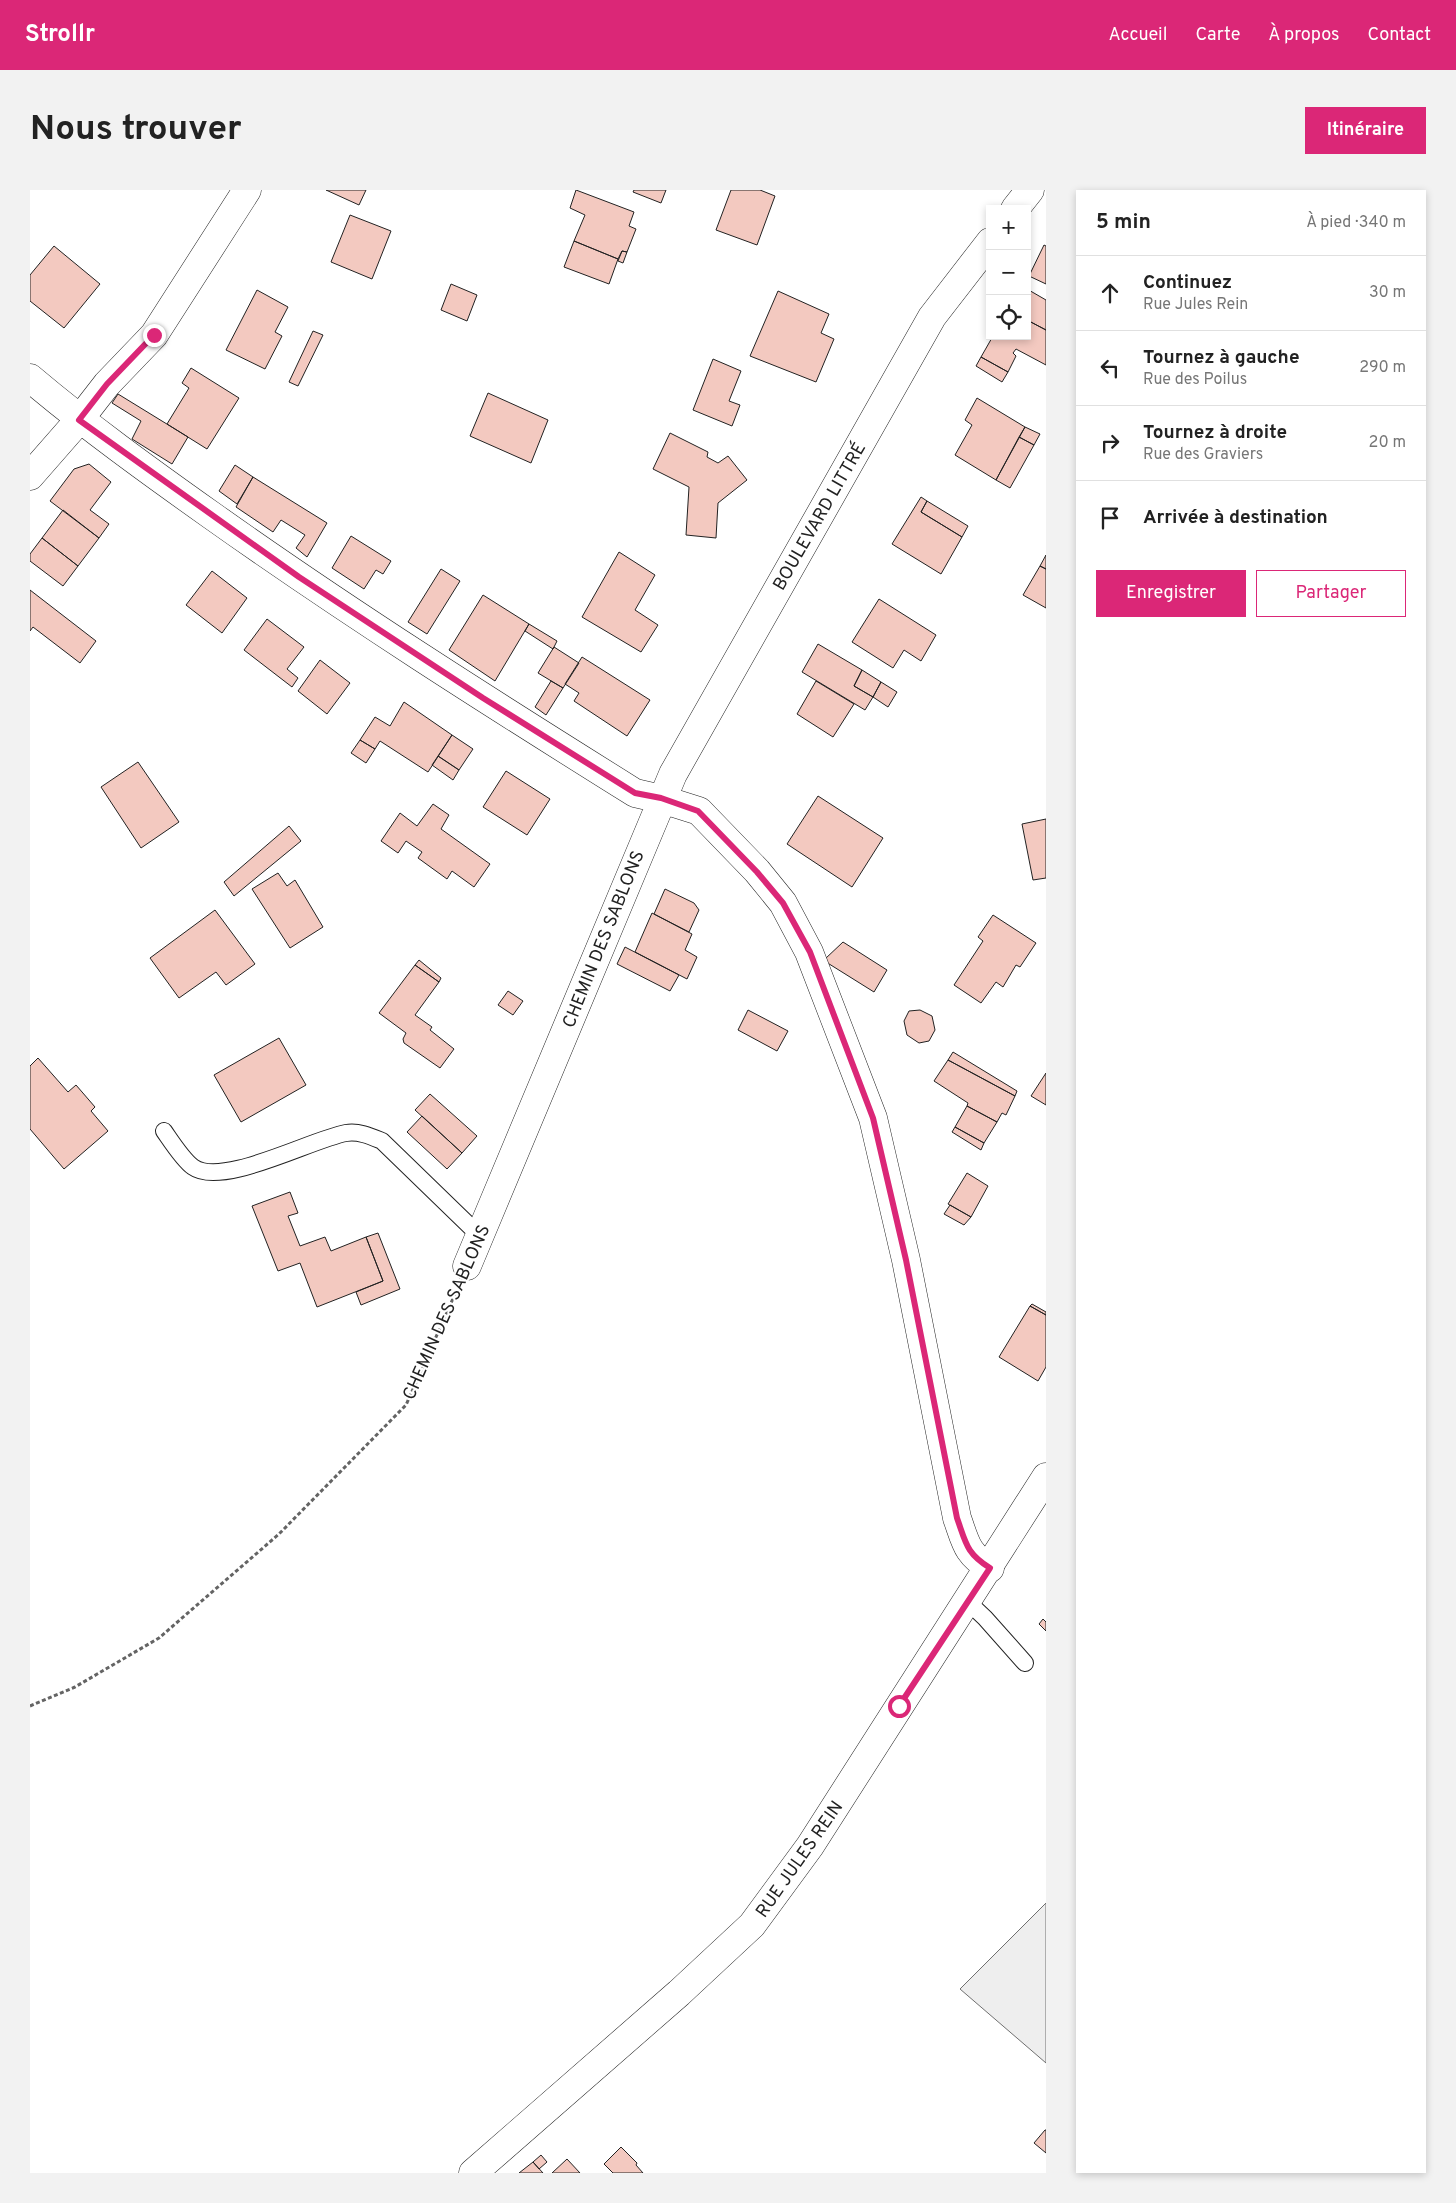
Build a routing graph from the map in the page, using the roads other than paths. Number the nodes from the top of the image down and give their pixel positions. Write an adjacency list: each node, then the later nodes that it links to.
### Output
1 (247, 190): 6 (street)
2 (1030, 190): 3 (street)
3 (1018, 205)
4 (986, 247): 8 (street, BOULEVARD LITTRÉ)
5 (30, 378): 6 (street)
6 (79, 420): 7 (street); 8 (street)
7 (30, 476)
8 (661, 798): 10 (street, CHEMIN DES SABLONS); 13 (street)
9 (164, 1131): 10 (lane)
10 (480, 1236): 11 (street, CHEMIN DES SABLONS)
11 (467, 1266)
12 (1046, 1477): 13 (street, RUE JULES REIN)
13 (990, 1568): 14 (street, RUE JULES REIN)
14 (967, 1601): 15 (lane); 16 (street, RUE JULES REIN)
15 (1026, 1663)
16 (473, 2173)

